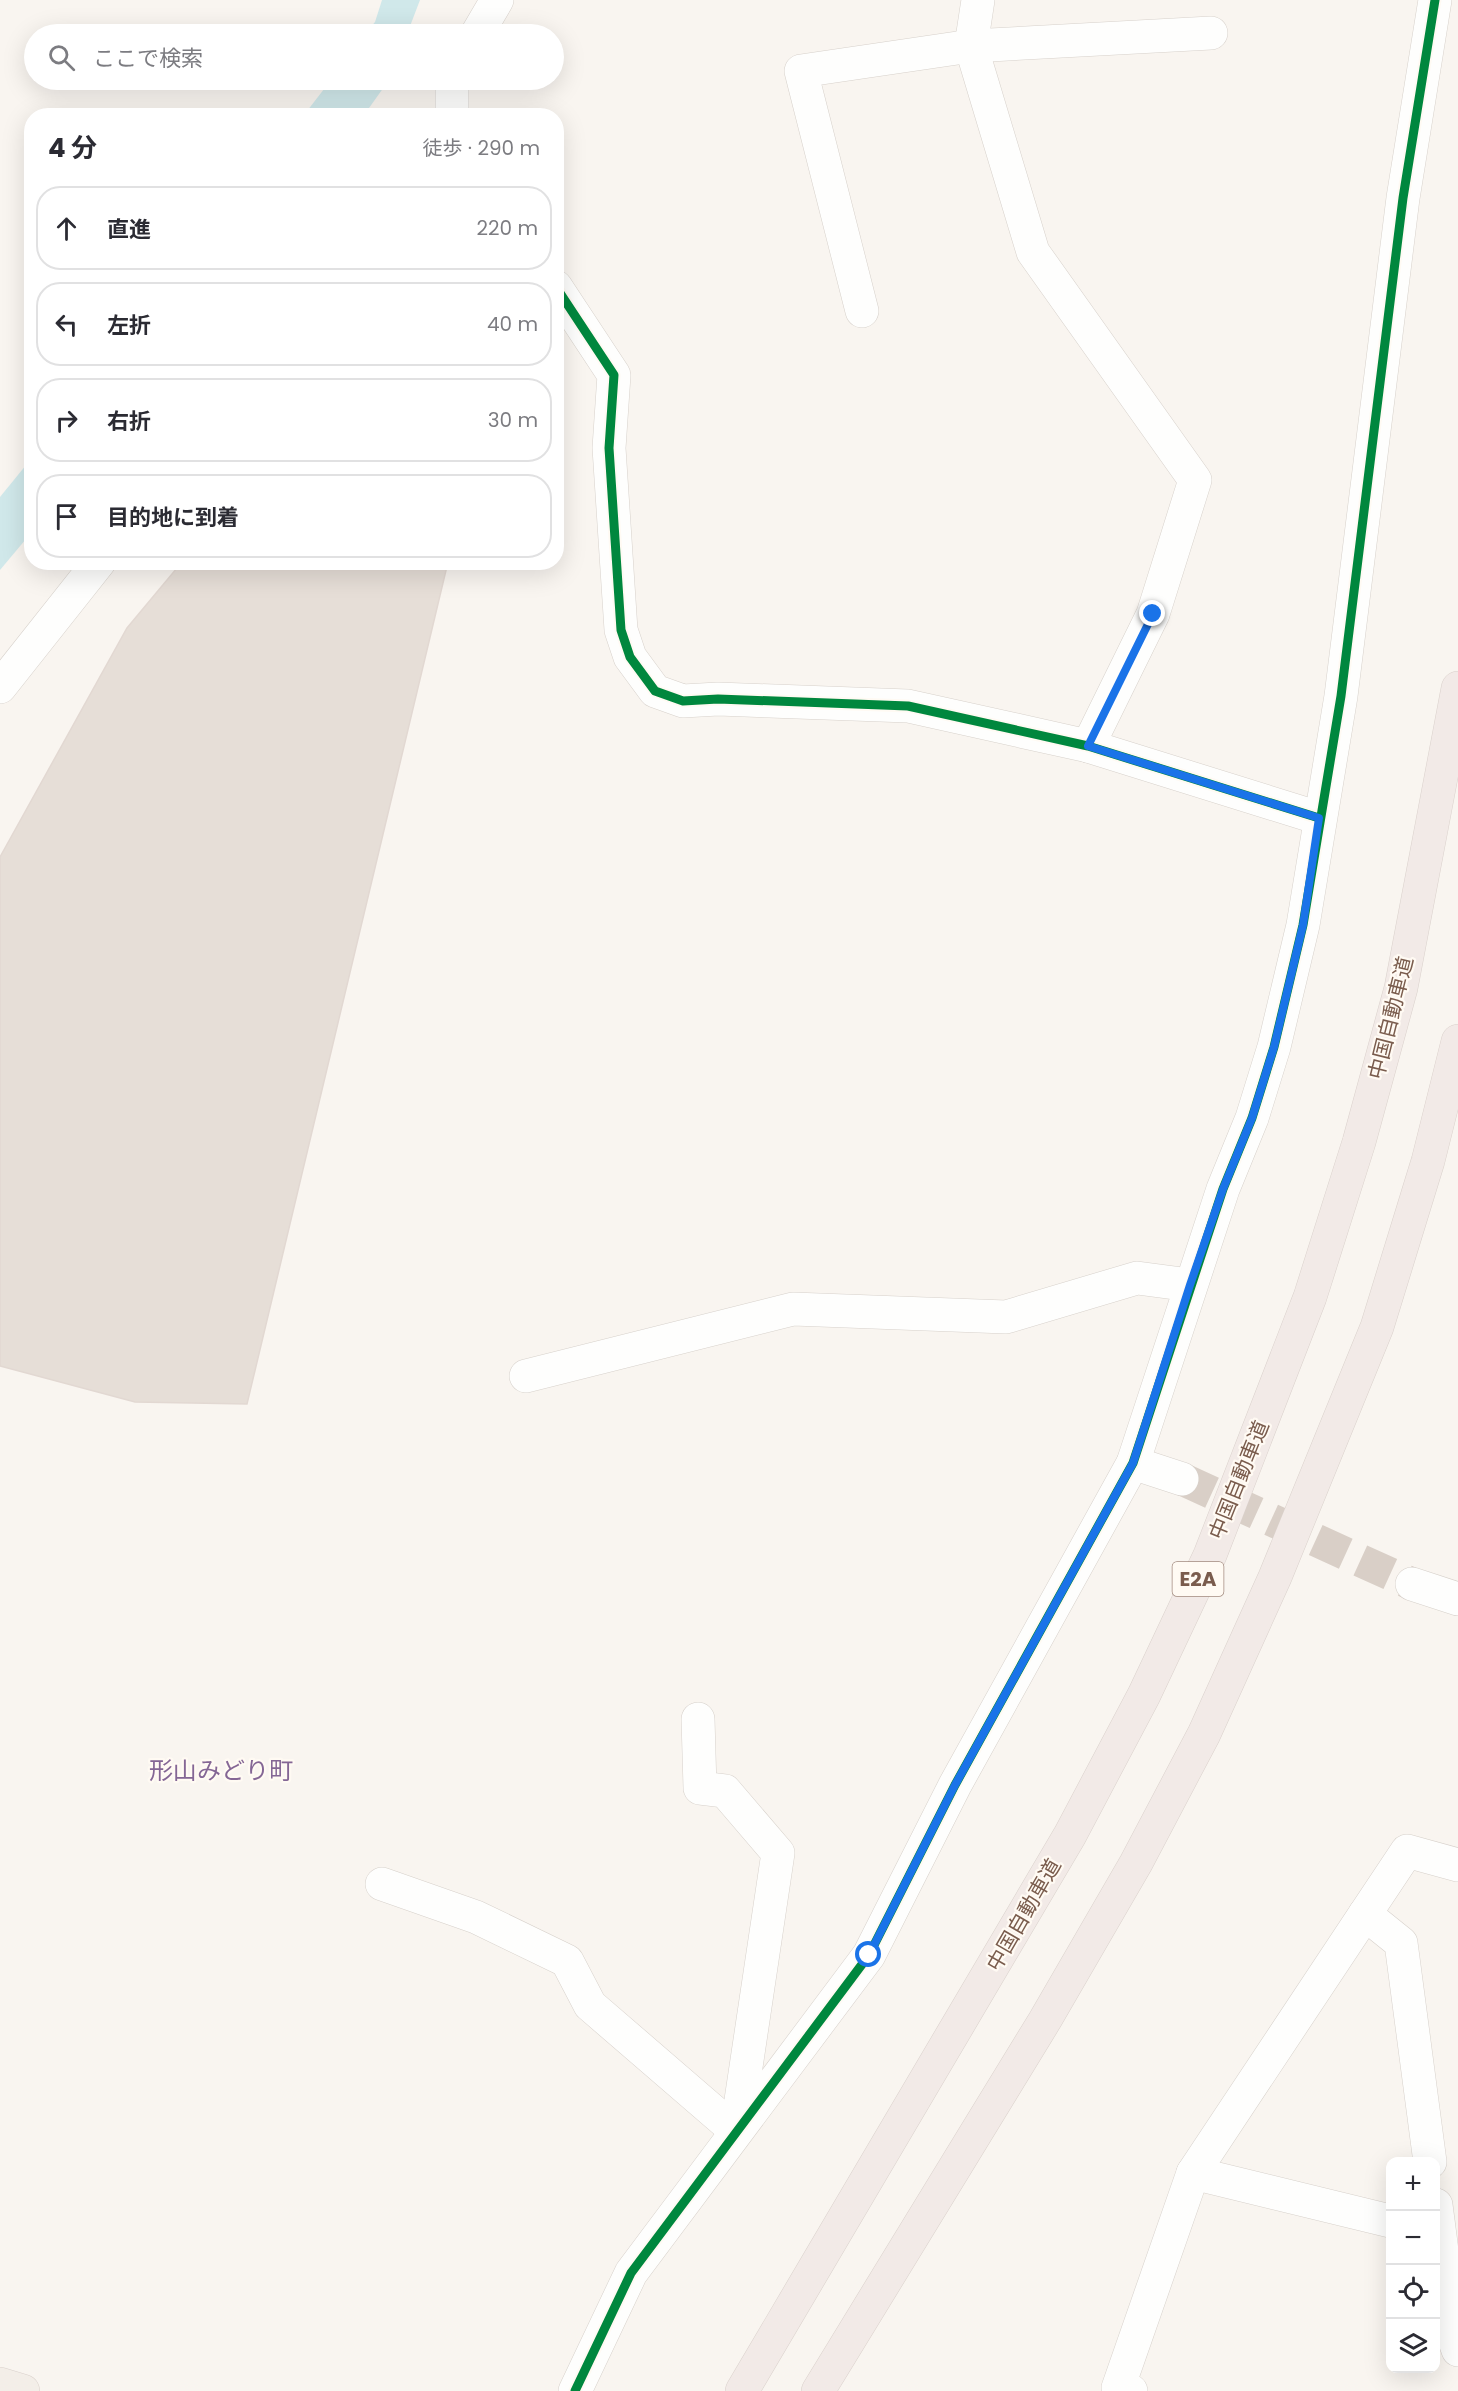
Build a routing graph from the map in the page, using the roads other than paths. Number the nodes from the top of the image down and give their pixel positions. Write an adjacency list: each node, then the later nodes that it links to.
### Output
1 (497, 0): 4 (street)
2 (978, 0): 6 (street)
3 (1435, 0): 15 (street)
4 (483, 24)
5 (1211, 33): 6 (street)
6 (970, 46): 10 (street); 14 (street)
7 (452, 90): 8 (street)
8 (451, 108)
9 (564, 299): 14 (street)
10 (862, 311)
11 (93, 570): 12 (street)
12 (0, 687)
13 (1458, 688): 36 (highway, 中国自動車道 / E2A)
14 (1088, 746): 15 (street)
15 (1319, 818): 17 (street)
16 (1458, 1041): 37 (highway)
17 (1190, 1285): 18 (street); 19 (street)
18 (526, 1376)
19 (1133, 1463): 20 (street); 27 (street)
20 (1182, 1479)
21 (1412, 1584): 22 (street)
22 (1458, 1599)
23 (698, 1719): 27 (street)
24 (1458, 1864): 26 (street)
25 (382, 1884): 27 (street)
26 (1365, 1914): 28 (street); 29 (street)
27 (736, 2132): 35 (street)
28 (1429, 2157)
29 (1193, 2173): 30 (street); 38 (street)
30 (1386, 2221)
31 (1440, 2245): 32 (street)
32 (1458, 2350)
33 (0, 2385): 34 (main road)
34 (22, 2391)
35 (575, 2391)
36 (742, 2391)
37 (818, 2391)
38 (1131, 2391)

